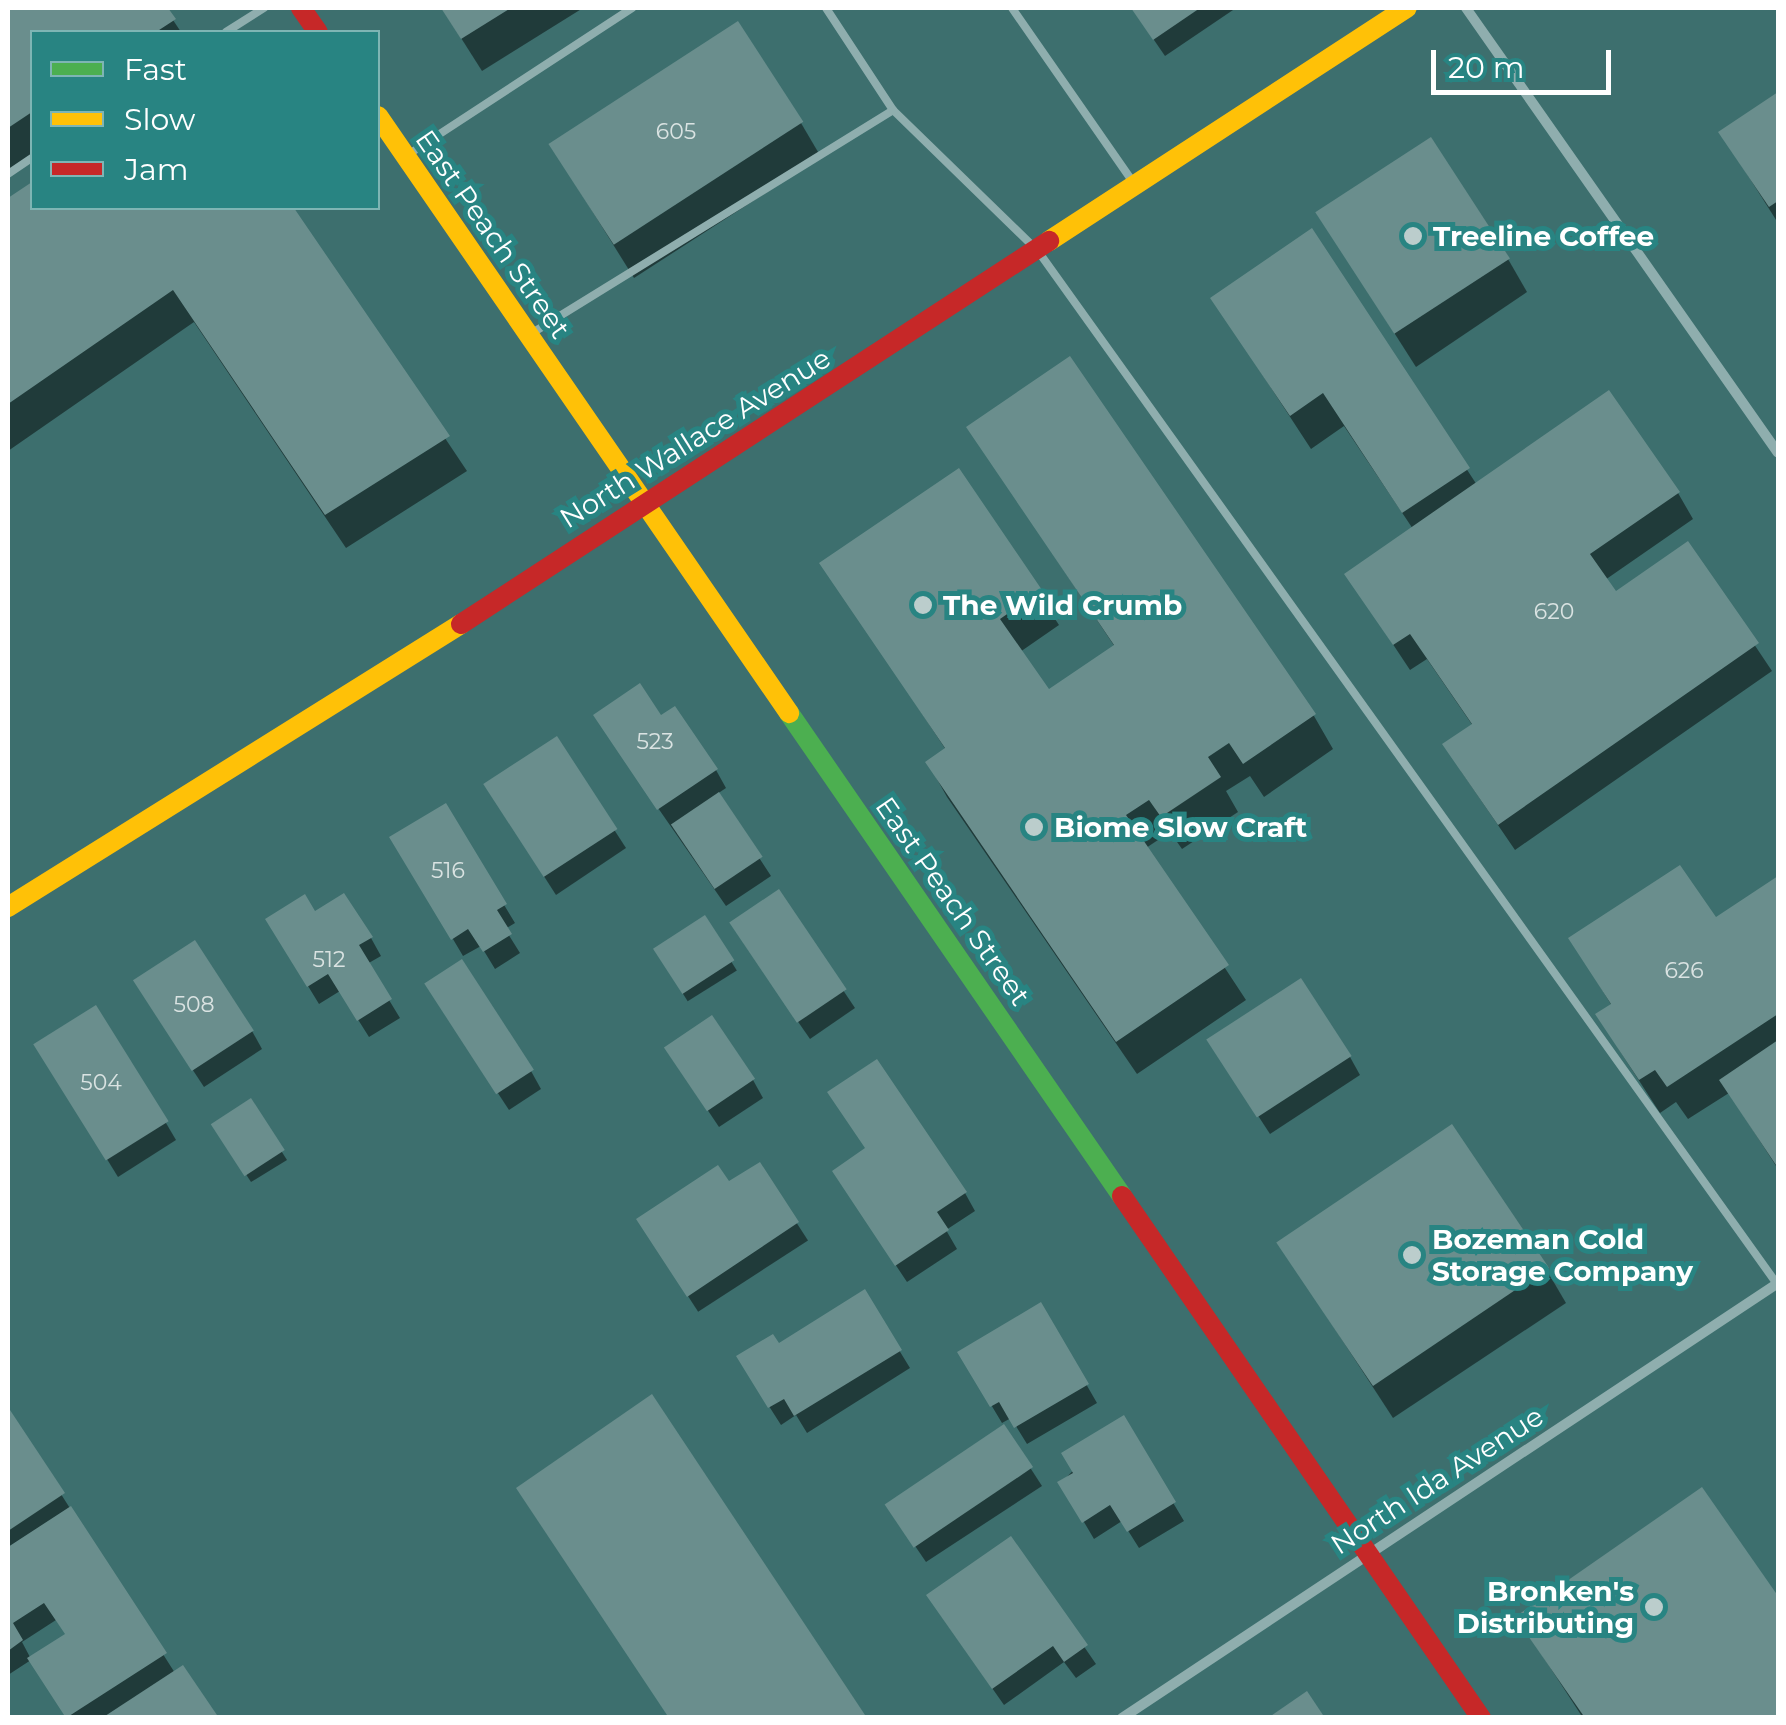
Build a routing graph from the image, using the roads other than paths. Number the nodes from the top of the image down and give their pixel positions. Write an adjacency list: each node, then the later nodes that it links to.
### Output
1 (264, 8): 8 (lane)
2 (301, 8): 9 (street)
3 (632, 8): 12 (lane)
4 (826, 8): 10 (lane)
5 (1012, 8): 15 (lane)
6 (1407, 8): 15 (street, North Wallace Avenue)
7 (1466, 8): 18 (street)
8 (229, 30)
9 (317, 30)
10 (893, 110): 16 (lane); 17 (lane)
11 (380, 119): 12 (street, East Peach Street)
12 (406, 156): 17 (street, East Peach Street)
13 (30, 159): 14 (lane)
14 (8, 174)
15 (1136, 187): 16 (street, North Wallace Avenue)
16 (1038, 251): 19 (street, North Wallace Avenue); 21 (lane)
17 (530, 335): 19 (street, East Peach Street)
18 (1778, 454)
19 (646, 500): 20 (street, North Wallace Avenue); 22 (street, East Peach Street)
20 (8, 907)
21 (1778, 1284): 22 (street, North Ida Avenue)
22 (1369, 1551): 23 (street, North Ida Avenue); 24 (street, East Peach Street)
23 (1122, 1718)
24 (1481, 1718)

